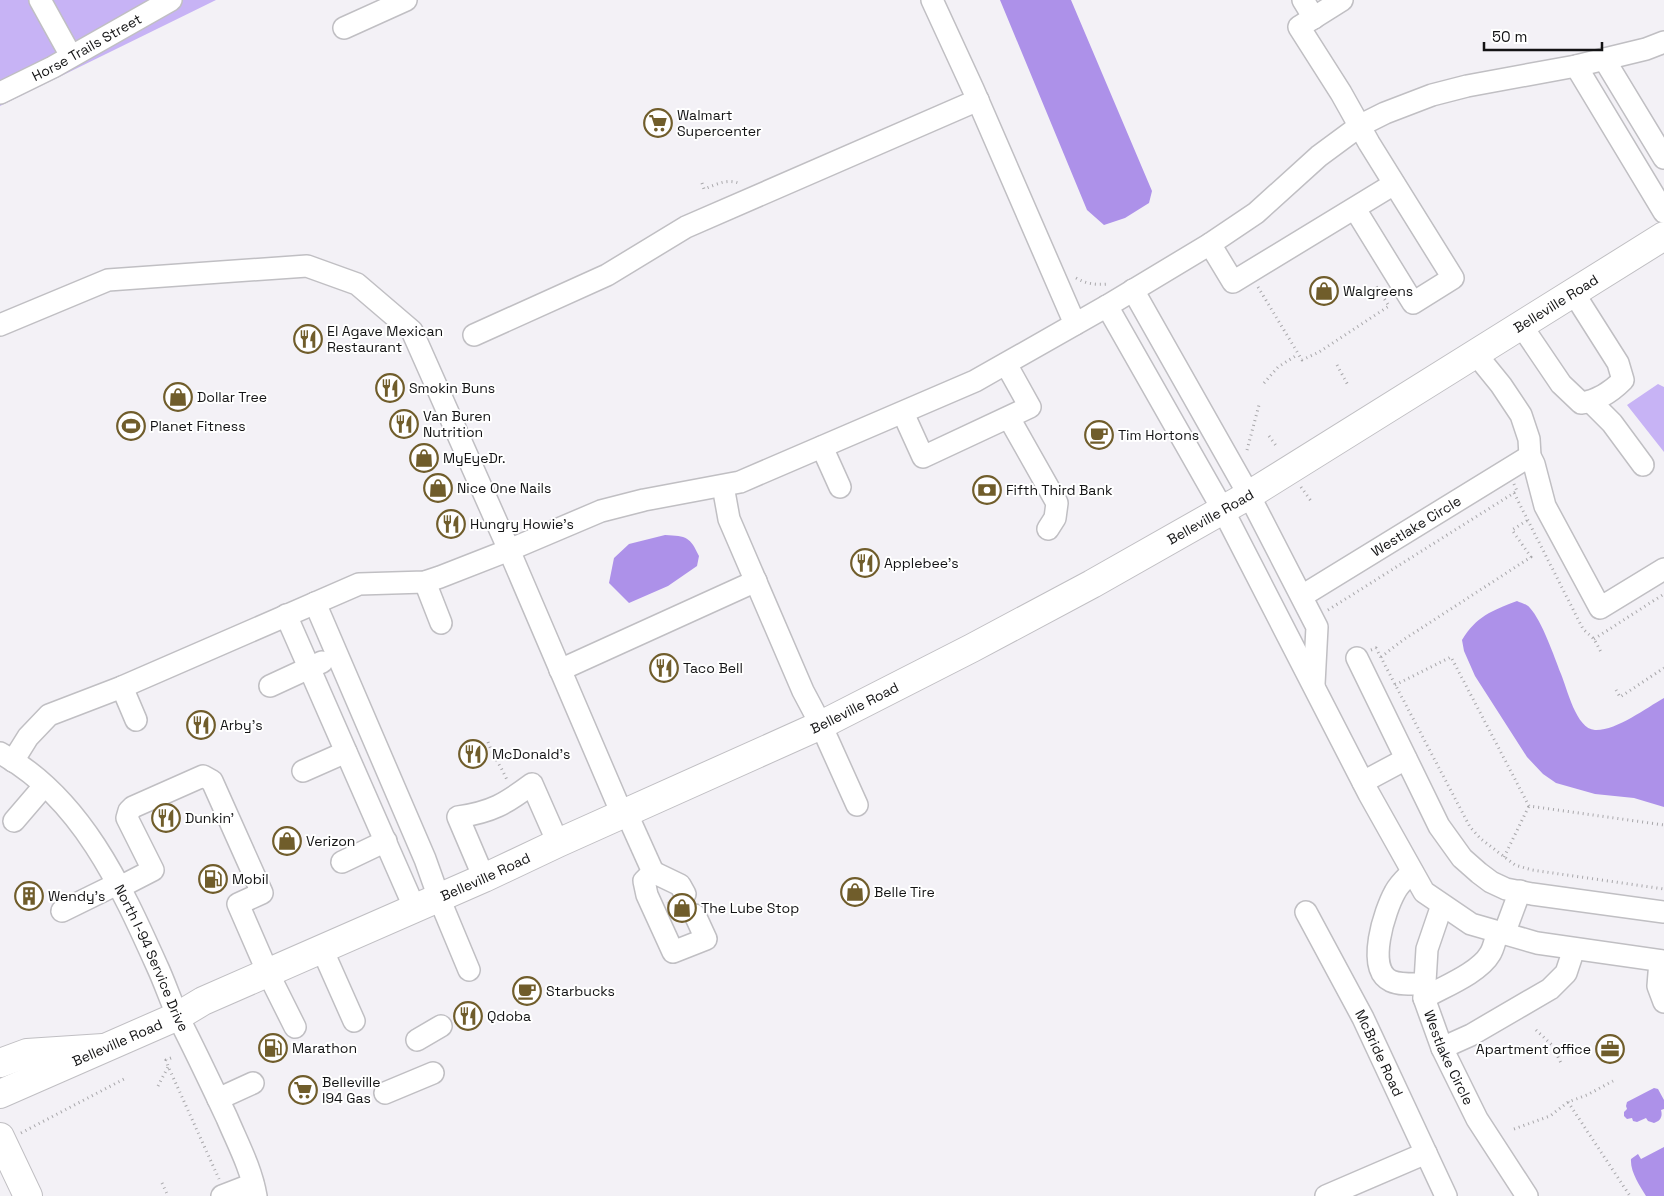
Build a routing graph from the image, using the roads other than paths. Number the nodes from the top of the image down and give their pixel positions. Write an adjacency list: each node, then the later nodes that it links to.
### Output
1 (40, 0): 9 (street)
2 (170, 0): 9 (street, Horse Trails Street)
3 (406, 0): 7 (street)
4 (932, 0): 13 (street)
5 (1342, 0): 6 (street)
6 (1309, 9): 14 (street)
7 (344, 28)
8 (1664, 42): 10 (street)
9 (71, 56): 12 (street, Horse Trails Street)
10 (1604, 59): 11 (street); 15 (street)
11 (1576, 66): 14 (street); 18 (street)
12 (0, 92)
13 (978, 100): 24 (street); 27 (street)
14 (1361, 126): 16 (street); 20 (street)
15 (1664, 158)
16 (1394, 184): 17 (street); 17 (street)
17 (1354, 209): 20 (street)
18 (1664, 212)
19 (1664, 236): 22 (main road, Belleville Road)
20 (1210, 244): 21 (street)
21 (1133, 290): 23 (street); 38 (street)
22 (1573, 292): 26 (main road, Belleville Road); 30 (street)
23 (1108, 306): 24 (street); 39 (street)
24 (1075, 324): 29 (street)
25 (0, 326): 41 (street)
26 (1520, 326): 28 (main road, Belleville Road); 30 (street)
27 (474, 335)
28 (1475, 353): 34 (street); 38 (main road, Belleville Road)
29 (1006, 364): 31 (street); 32 (street)
30 (1591, 402): 35 (street)
31 (903, 413): 32 (street); 33 (street)
32 (1009, 418): 40 (street)
33 (822, 447): 36 (street); 37 (street)
34 (1530, 456): 42 (street); 45 (street, Westlake Circle)
35 (1643, 465)
36 (723, 486): 41 (street); 43 (street)
37 (840, 487)
38 (1249, 495): 39 (main road, Belleville Road); 45 (street)
39 (1223, 510): 53 (street); 57 (main road, Belleville Road)
40 (1048, 529)
41 (510, 550): 44 (street); 52 (street)
42 (1664, 569)
43 (756, 581): 52 (street); 57 (street)
44 (425, 582): 46 (street); 48 (street)
45 (1302, 596): 53 (street)
46 (315, 602): 47 (street); 49 (street)
47 (286, 615): 51 (street); 55 (street)
48 (441, 623)
49 (338, 655): 51 (street); 58 (street)
50 (1357, 658): 61 (street)
51 (309, 668): 54 (street); 59 (street)
52 (560, 670): 66 (street)
53 (1314, 684): 63 (street)
54 (270, 686)
55 (122, 687): 56 (street); 60 (street)
56 (136, 720)
57 (821, 725): 65 (street); 66 (main road, Belleville Road)
58 (370, 730): 59 (street); 75 (street)
59 (344, 747): 62 (street); 68 (street)
60 (7, 757): 64 (street, North I-94 Service Drive)
61 (1406, 759): 63 (street); 74 (street)
62 (302, 771)
63 (1363, 782): 71 (street)
64 (44, 786): 67 (street); 73 (street, North I-94 Service Drive)
65 (857, 804)
66 (624, 813): 69 (main road, Belleville Road); 80 (street)
67 (14, 821)
68 (386, 841): 70 (street); 75 (street)
69 (558, 843): 72 (main road, Belleville Road); 72 (street)
70 (342, 862)
71 (1412, 872): 76 (street); 87 (street)
72 (484, 878): 75 (main road, Belleville Road)
73 (119, 885): 77 (street); 86 (street); 89 (street, North I-94 Service Drive)
74 (1520, 891): 79 (street); 81 (street)
75 (427, 903): 82 (main road, Belleville Road); 85 (street)
76 (1442, 905): 81 (street); 87 (street, Westlake Circle)
77 (62, 911)
78 (1306, 912): 103 (street, McBride Road)
79 (1664, 912)
80 (690, 917)
81 (1501, 933): 83 (street); 87 (street)
82 (322, 949): 86 (main road, Belleville Road); 90 (street)
83 (1574, 949): 84 (street); 95 (street)
84 (1662, 961): 88 (street)
85 (469, 970)
86 (268, 973): 89 (main road, Belleville Road); 92 (street)
87 (1425, 991): 95 (street, Westlake Circle)
88 (1664, 1002)
89 (178, 1016): 94 (main road, Belleville Road); 101 (street, North I-94 Service Drive)
90 (354, 1022)
91 (441, 1026): 93 (street)
92 (295, 1027)
93 (416, 1040)
94 (103, 1048): 96 (main road); 100 (main road, Belleville Road)
95 (1442, 1048): 109 (street, Westlake Circle)
96 (0, 1063)
97 (433, 1073): 99 (street)
98 (253, 1083): 101 (street)
99 (385, 1093)
100 (0, 1094)
101 (218, 1099): 105 (street, North I-94 Service Drive)
102 (8, 1136): 106 (main road)
103 (1426, 1153): 107 (street); 108 (street, McBride Road)
104 (221, 1189): 105 (street)
105 (254, 1190)
106 (28, 1196)
107 (1326, 1196)
108 (1446, 1196)
109 (1527, 1196)

